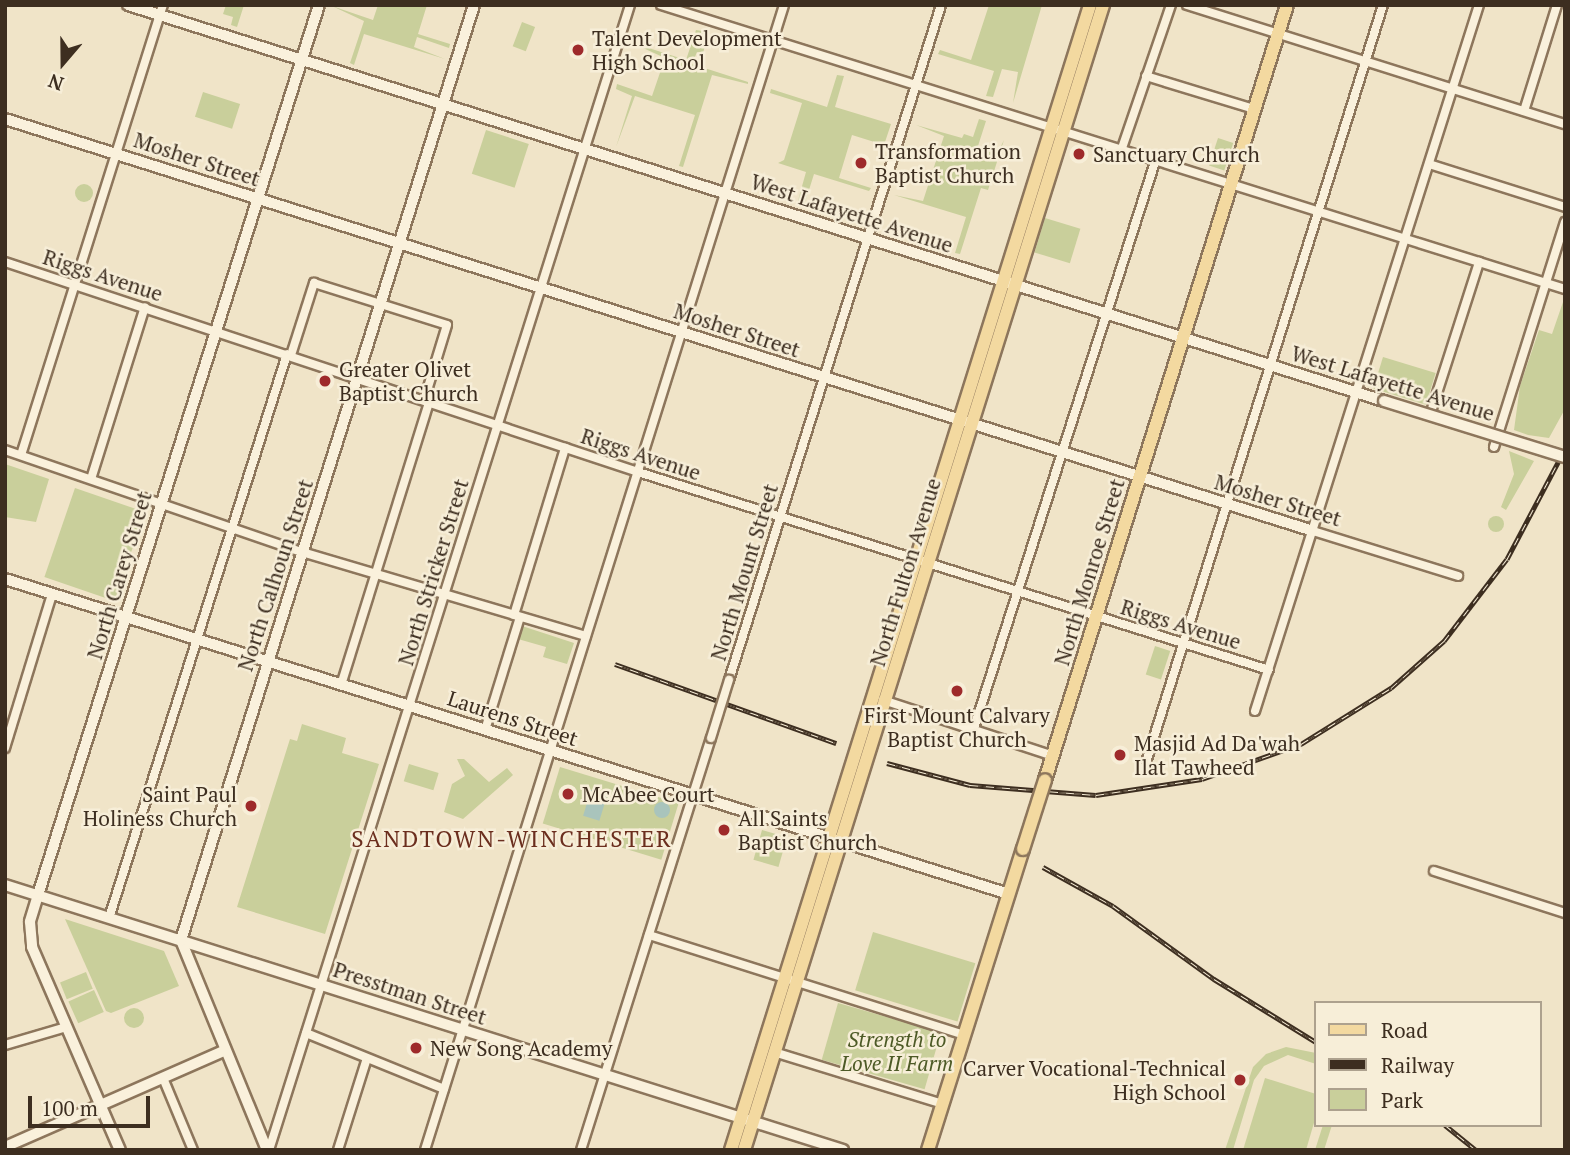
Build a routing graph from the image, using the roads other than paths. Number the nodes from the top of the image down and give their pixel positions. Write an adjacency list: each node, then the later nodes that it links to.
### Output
1 (128, 5): 16 (main road, West Lafayette Avenue)
2 (319, 5): 19 (main road, North Carey Street)
3 (474, 5): 24 (street, North Calhoun Street)
4 (630, 5): 30 (street, North Stricker Street)
5 (661, 5): 18 (street)
6 (785, 5): 18 (street)
7 (941, 5): 22 (street, North Mount Street)
8 (1090, 5): 29 (main road, North Fulton Avenue)
9 (1103, 5): 29 (main road, North Fulton Avenue)
10 (1171, 5): 21 (street)
11 (1187, 5): 17 (street)
12 (1287, 5): 17 (main road, North Monroe Street)
13 (1383, 5): 20 (street)
14 (1479, 5): 23 (street)
15 (1557, 5): 26 (street)
16 (162, 10): 19 (main road, West Lafayette Avenue); 32 (street)
17 (1278, 34): 20 (street); 25 (main road, North Monroe Street)
18 (773, 41): 22 (street); 36 (street)
19 (302, 60): 24 (main road, West Lafayette Avenue); 37 (main road, North Carey Street)
20 (1365, 61): 23 (street); 39 (street)
21 (1146, 76): 25 (street); 31 (street)
22 (916, 86): 29 (street); 41 (street, North Mount Street)
23 (1453, 89): 26 (street); 34 (street)
24 (443, 104): 30 (main road, West Lafayette Avenue); 43 (street, North Calhoun Street)
25 (1254, 109): 35 (main road, North Monroe Street)
26 (1524, 111): 28 (street)
27 (5, 119): 32 (street, Mosher Street)
28 (1565, 124)
29 (1057, 131): 31 (street); 46 (main road, North Fulton Avenue)
30 (584, 149): 36 (main road, West Lafayette Avenue); 49 (street, North Stricker Street)
31 (1121, 151): 33 (street)
32 (116, 154): 37 (street, Mosher Street); 48 (street)
33 (1155, 162): 35 (street); 53 (street)
34 (1429, 164): 38 (street); 42 (street)
35 (1230, 185): 39 (street); 56 (main road, North Monroe Street)
36 (725, 193): 41 (main road, West Lafayette Avenue); 55 (street)
37 (258, 199): 43 (street, Mosher Street); 54 (main road, North Carey Street)
38 (1565, 207)
39 (1318, 212): 42 (street); 58 (street)
40 (1565, 222): 47 (street)
41 (868, 238): 46 (main road, West Lafayette Avenue); 59 (street, North Mount Street)
42 (1405, 239): 45 (street); 61 (street)
43 (399, 244): 49 (street, Mosher Street); 51 (street, North Calhoun Street)
44 (5, 262): 48 (street, Riggs Avenue)
45 (1479, 262): 47 (street); 65 (street, West Lafayette Avenue)
46 (1008, 283): 53 (main road, West Lafayette Avenue); 63 (main road, North Fulton Avenue)
47 (1546, 283): 50 (street); 65 (street)
48 (74, 284): 52 (street, Riggs Avenue); 70 (street)
49 (541, 288): 55 (street, Mosher Street); 64 (street, North Stricker Street)
50 (1565, 289)
51 (380, 304): 57 (street); 60 (street, North Calhoun Street); 62 (street)
52 (145, 307): 54 (street, Riggs Avenue); 74 (street)
53 (1106, 313): 56 (main road, West Lafayette Avenue); 69 (street)
54 (216, 331): 57 (street, Riggs Avenue); 75 (main road, North Carey Street)
55 (682, 333): 59 (street, Mosher Street); 72 (street)
56 (1183, 337): 58 (main road, West Lafayette Avenue); 73 (main road, North Monroe Street)
57 (289, 355): 60 (street, Riggs Avenue); 78 (street)
58 (1270, 365): 61 (main road, West Lafayette Avenue); 76 (street)
59 (824, 377): 63 (street, Mosher Street); 77 (street, North Mount Street)
60 (358, 378): 62 (street, Riggs Avenue); 80 (street, North Calhoun Street)
61 (1357, 392): 71 (main road, West Lafayette Avenue, bridge); 79 (street)
62 (426, 401): 64 (street, Riggs Avenue); 82 (street)
63 (965, 422): 69 (street, Mosher Street); 81 (main road, North Fulton Avenue)
64 (498, 425): 66 (street, Riggs Avenue); 87 (street, North Stricker Street)
65 (1497, 436): 67 (street)
66 (565, 447): 72 (street, Riggs Avenue); 89 (street)
67 (1493, 447)
68 (5, 450): 70 (street)
69 (1060, 452): 73 (street, Mosher Street); 85 (street)
70 (21, 455): 74 (street)
71 (1565, 457)
72 (638, 472): 77 (street, Riggs Avenue); 91 (street)
73 (1139, 476): 76 (street, Mosher Street); 88 (main road, North Monroe Street)
74 (91, 480): 75 (street)
75 (161, 504): 78 (street); 90 (main road, North Carey Street)
76 (1227, 504): 79 (street, Mosher Street); 93 (street)
77 (780, 517): 81 (street, Riggs Avenue); 106 (street, North Mount Street, bridge)
78 (232, 528): 80 (street); 92 (street)
79 (1313, 531): 83 (street, Mosher Street); 95 (street)
80 (302, 552): 82 (street); 94 (street, North Calhoun Street)
81 (921, 561): 85 (street, Riggs Avenue); 97 (main road, North Fulton Avenue)
82 (375, 575): 87 (street); 96 (street)
83 (1458, 576)
84 (5, 579): 86 (street, Laurens Street)
85 (1017, 591): 88 (street, Riggs Avenue); 101 (street)
86 (52, 594): 90 (street, Laurens Street); 102 (street)
87 (444, 595): 89 (street); 98 (street, North Stricker Street)
88 (1094, 615): 93 (street, Riggs Avenue); 104 (main road, North Monroe Street)
89 (517, 616): 91 (street); 100 (street)
90 (126, 617): 92 (street, Laurens Street); 111 (main road, North Carey Street)
91 (586, 636): 103 (street)
92 (197, 640): 94 (street, Laurens Street); 113 (street)
93 (1183, 643): 95 (street, Riggs Avenue); 105 (street)
94 (268, 662): 96 (street, Laurens Street); 115 (street, North Calhoun Street)
95 (1269, 670): 99 (street)
96 (341, 685): 98 (street, Laurens Street)
97 (878, 698): 101 (street); 107 (main road, North Fulton Avenue)
98 (410, 706): 100 (street, Laurens Street); 117 (street, North Stricker Street)
99 (1255, 710)
100 (485, 730): 103 (street, Laurens Street)
101 (973, 731): 104 (street)
102 (5, 748)
103 (551, 750): 106 (street, Laurens Street); 119 (street)
104 (1053, 756): 110 (main road, North Monroe Street, bridge)
105 (1143, 769)
106 (693, 795): 107 (street, Laurens Street); 114 (street, North Mount Street)
107 (834, 839): 110 (street, Laurens Street); 116 (main road, North Fulton Avenue)
108 (1434, 871): 112 (street)
109 (5, 885): 111 (street, Presstman Street)
110 (1009, 894): 121 (main road, North Monroe Street)
111 (38, 895): 113 (street, Presstman Street); 118 (street, North Carey Street)
112 (1565, 913)
113 (109, 918): 115 (street, Presstman Street)
114 (649, 935): 116 (street); 126 (street, North Mount Street)
115 (181, 940): 117 (street, Presstman Street); 123 (street)
116 (790, 980): 121 (street); 124 (main road, North Fulton Avenue); 131 (main road, North Fulton Avenue)
117 (322, 985): 119 (street, Presstman Street); 120 (street, North Stricker Street)
118 (66, 1027): 122 (street); 130 (street, North Carey Street)
119 (463, 1030): 126 (street, Presstman Street); 128 (street)
120 (306, 1033): 125 (street); 136 (street, North Stricker Street)
121 (965, 1035): 129 (main road, North Monroe Street)
122 (5, 1045)
123 (224, 1051): 127 (street); 136 (street)
124 (774, 1052): 129 (street); 131 (main road, North Fulton Avenue)
125 (367, 1058): 128 (street); 137 (street)
126 (605, 1075): 131 (street, Presstman Street); 139 (street, North Mount Street)
127 (163, 1078): 130 (street); 135 (street)
128 (444, 1089): 138 (street)
129 (943, 1104): 142 (main road, North Monroe Street)
130 (100, 1105): 132 (street); 134 (street, North Carey Street)
131 (747, 1119): 133 (street, Presstman Street); 140 (main road, North Fulton Avenue); 141 (main road, North Fulton Avenue)
132 (5, 1147)
133 (840, 1149)
134 (120, 1150)
135 (193, 1150)
136 (268, 1150)
137 (338, 1150)
138 (425, 1150)
139 (581, 1150)
140 (731, 1150)
141 (744, 1150)
142 (928, 1150)

